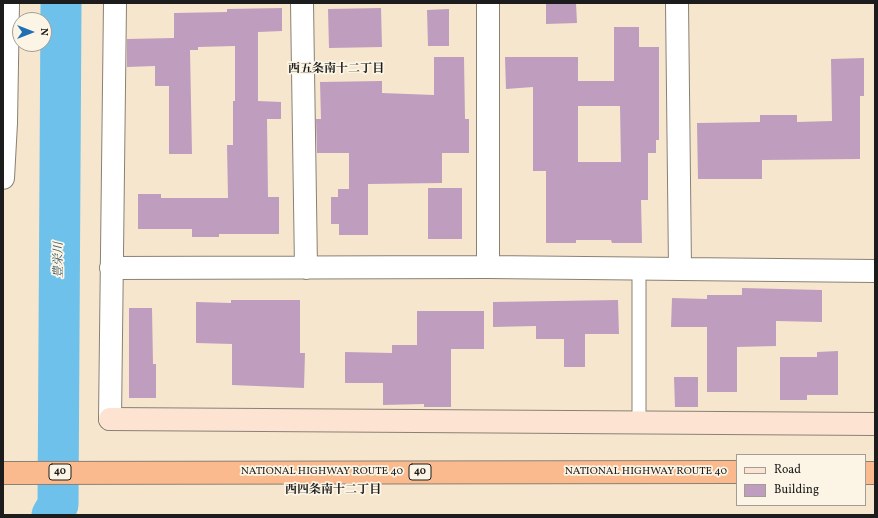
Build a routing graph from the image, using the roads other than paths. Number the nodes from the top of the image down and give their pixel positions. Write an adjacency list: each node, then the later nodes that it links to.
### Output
1 (115, 3): 9 (street)
2 (302, 3): 10 (street)
3 (488, 3): 8 (street)
4 (677, 3): 12 (street)
5 (6, 4): 6 (street)
6 (5, 123): 7 (street)
7 (3, 178)
8 (488, 267): 10 (street); 11 (street)
9 (111, 268): 10 (street); 14 (street)
10 (306, 268)
11 (639, 268): 12 (street); 14 (lane)
12 (680, 269): 13 (street)
13 (875, 271)
14 (639, 423): 15 (street)
15 (875, 424)
16 (736, 472): 17 (highway, NATIONAL HIGHWAY ROUTE 40 / 40)
17 (11, 473)

